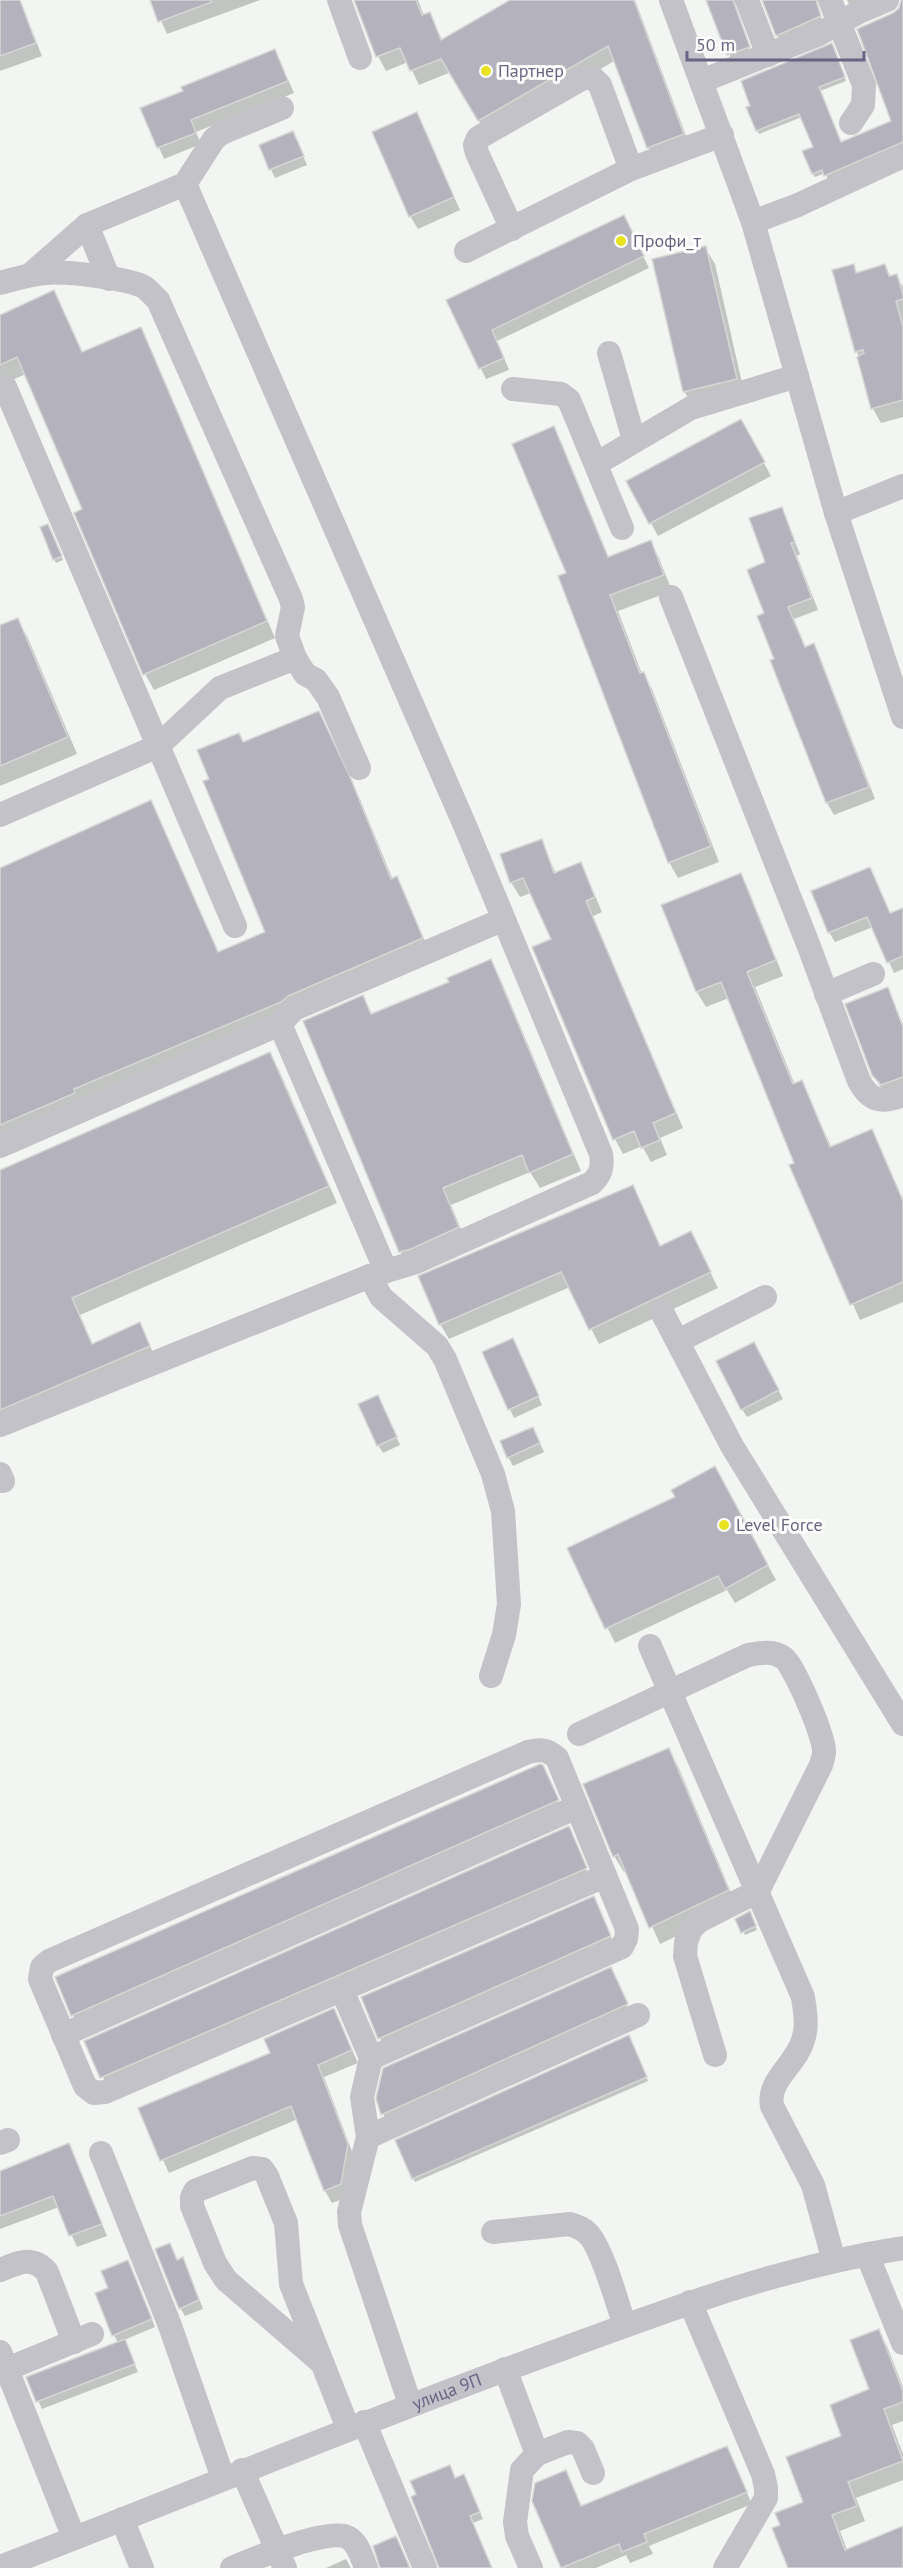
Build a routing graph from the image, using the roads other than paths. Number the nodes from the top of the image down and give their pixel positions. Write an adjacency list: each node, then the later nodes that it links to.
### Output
1 (339, 0): 7 (street)
2 (671, 0): 8 (street)
3 (747, 0): 6 (street)
4 (887, 0): 5 (street)
5 (835, 11): 6 (street); 10 (street)
6 (768, 55): 8 (street)
7 (360, 58)
8 (702, 81): 11 (street)
9 (282, 108): 14 (street)
10 (851, 123)
11 (722, 135): 13 (street); 15 (street)
12 (903, 156): 15 (street)
13 (631, 169): 17 (street); 17 (street)
14 (185, 184): 16 (street); 37 (street)
15 (753, 222): 23 (street)
16 (87, 225): 19 (street); 20 (street)
17 (512, 229): 18 (street)
18 (466, 251)
19 (31, 274): 20 (street); 21 (street)
20 (109, 279): 32 (street)
21 (0, 283)
22 (609, 353): 26 (street)
23 (797, 376): 26 (street); 29 (street)
24 (5, 387): 34 (street)
25 (513, 389): 27 (street)
26 (634, 440): 27 (street)
27 (596, 464): 30 (street)
28 (903, 486): 29 (street)
29 (836, 513): 33 (street)
30 (622, 528)
31 (670, 597): 40 (street)
32 (295, 658): 34 (street); 35 (street)
33 (903, 717)
34 (158, 746): 36 (street); 38 (street)
35 (359, 768)
36 (0, 815)
37 (502, 920): 41 (street); 44 (street)
38 (235, 926)
39 (873, 974): 40 (street)
40 (826, 994): 42 (street)
41 (280, 1024): 43 (street); 44 (street)
42 (903, 1095)
43 (0, 1146)
44 (378, 1273): 48 (street); 50 (street)
45 (765, 1297): 47 (street)
46 (662, 1312): 47 (street)
47 (678, 1341): 52 (street)
48 (0, 1425)
49 (651, 1647): 51 (street)
50 (490, 1676)
51 (670, 1691): 53 (street); 56 (street); 56 (street)
52 (903, 1724)
53 (579, 1734)
54 (577, 1807): 55 (street); 59 (street); 59 (street)
55 (605, 1876): 57 (street); 61 (street)
56 (758, 1891): 60 (street); 67 (street)
57 (342, 1990): 59 (street); 61 (street)
58 (638, 2015): 62 (street)
59 (63, 2035)
60 (716, 2055)
61 (371, 2058): 62 (street)
62 (368, 2137): 75 (street)
63 (101, 2153): 79 (street)
64 (493, 2232): 70 (street)
65 (903, 2248): 66 (street, улица 9П)
66 (867, 2254): 67 (street, улица 9П); 71 (street)
67 (834, 2260): 69 (street, улица 9П)
68 (0, 2270): 72 (street)
69 (690, 2302): 70 (street, улица 9П); 89 (street)
70 (625, 2326): 74 (street, улица 9П)
71 (903, 2343)
72 (2, 2364): 81 (street)
73 (323, 2364): 73 (street); 76 (street)
74 (505, 2369): 75 (street, улица 9П); 77 (street)
75 (410, 2404): 76 (street, улица 9П)
76 (356, 2425): 79 (street, улица 9П); 87 (street)
77 (537, 2454): 78 (street); 88 (street)
78 (593, 2473)
79 (232, 2474): 80 (street, улица 9П); 82 (street)
80 (122, 2519): 81 (street, улица 9П); 84 (street)
81 (74, 2538): 83 (street, улица 9П)
82 (281, 2559): 85 (street); 86 (street)
83 (0, 2567)
84 (142, 2568)
85 (232, 2568)
86 (366, 2568)
87 (425, 2568)
88 (531, 2568)
89 (725, 2568)

